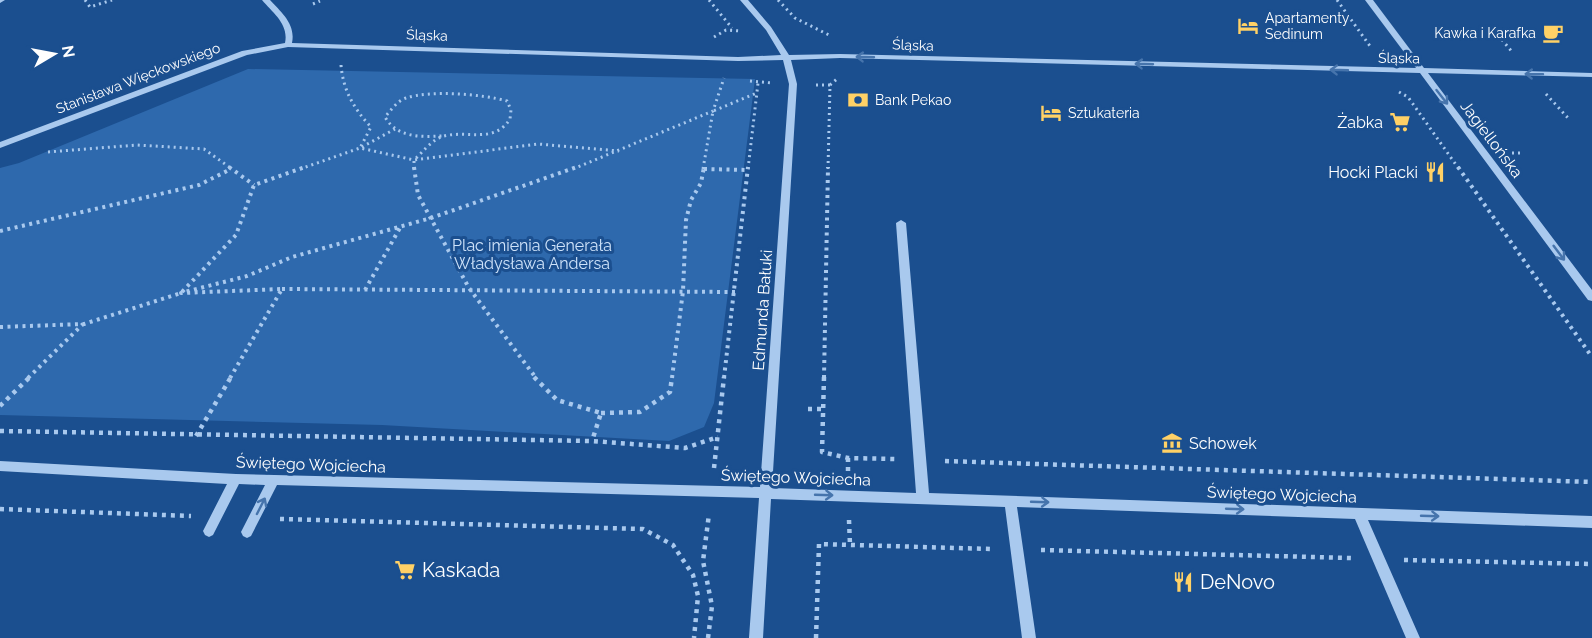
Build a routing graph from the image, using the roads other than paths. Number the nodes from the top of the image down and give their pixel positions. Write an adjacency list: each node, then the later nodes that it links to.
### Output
1 (266, 0): 4 (street)
2 (744, 0): 5 (street, Edmunda Bałuki)
3 (1369, 0): 6 (street, Jagiellońska)
4 (288, 45): 5 (street, Śląska); 8 (street, Stanisława Więckowskiego)
5 (787, 57): 6 (street, Śląska, one-way to 5); 14 (street, Edmunda Bałuki)
6 (1422, 72): 7 (street, Śląska, one-way to 6); 10 (street, Jagiellońska, one-way to 10)
7 (1592, 75)
8 (0, 145)
9 (901, 223): 15 (street)
10 (1592, 297)
11 (0, 466): 12 (street, Świętego Wojciecha)
12 (236, 479): 13 (street, Świętego Wojciecha); 19 (street)
13 (274, 480): 14 (street, Świętego Wojciecha); 20 (street, one-way to 13)
14 (766, 493): 15 (street, Świętego Wojciecha, one-way to 15); 21 (street, Edmunda Bałuki)
15 (923, 498): 16 (street, Świętego Wojciecha)
16 (1010, 501): 17 (street, Świętego Wojciecha, one-way to 17); 22 (street)
17 (1359, 514): 18 (street, Świętego Wojciecha, one-way to 18); 23 (street)
18 (1590, 525)
19 (209, 531)
20 (247, 532)
21 (756, 638)
22 (1029, 638)
23 (1413, 638)

